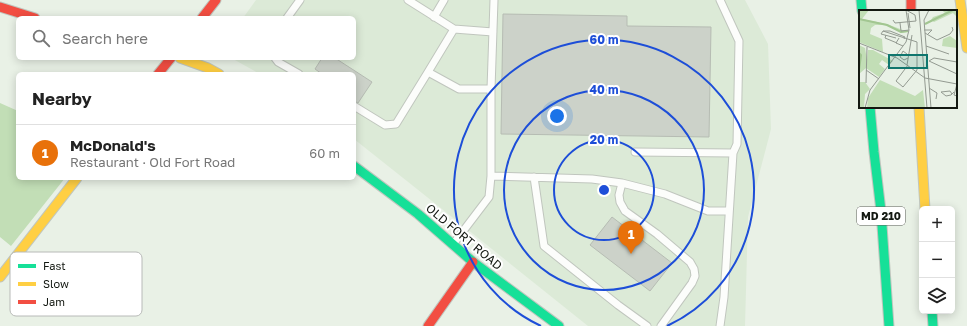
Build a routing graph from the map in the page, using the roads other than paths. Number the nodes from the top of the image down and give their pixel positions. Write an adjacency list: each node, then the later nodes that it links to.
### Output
1 (216, 0): 14 (main road)
2 (300, 0): 15 (lane)
3 (408, 0): 16 (lane)
4 (444, 0): 16 (lane)
5 (494, 0): 18 (lane)
6 (720, 0): 32 (lane)
7 (861, 0): 11 (main road)
8 (910, 0): 12 (main road)
9 (960, 0): 19 (main road)
10 (0, 7): 13 (main road)
11 (862, 10)
12 (912, 10)
13 (29, 16)
14 (204, 16)
15 (288, 16)
16 (434, 17): 17 (lane)
17 (454, 29): 18 (lane); 26 (lane)
18 (493, 32): 27 (lane)
19 (967, 48)
20 (169, 60): 23 (main road)
21 (186, 60): 24 (main road)
22 (276, 60): 25 (lane)
23 (160, 72)
24 (215, 72)
25 (296, 72)
26 (428, 72): 27 (lane); 28 (lane)
27 (491, 89): 34 (lane)
28 (356, 107)
29 (870, 108): 51 (main road, MD 210)
30 (918, 108): 38 (main road)
31 (635, 152): 32 (lane)
32 (733, 153): 39 (lane)
33 (356, 168): 40 (main road, OLD FORT ROAD)
34 (491, 176): 35 (lane); 40 (lane)
35 (534, 177): 37 (lane); 48 (lane)
36 (75, 180): 41 (main road)
37 (622, 183): 39 (lane); 49 (lane)
38 (925, 206)
39 (730, 212): 50 (lane)
40 (453, 245): 42 (main road, OLD FORT ROAD)
41 (19, 252)
42 (473, 262): 46 (main road); 47 (main road, OLD FORT ROAD)
43 (10, 264): 44 (main road)
44 (0, 277)
45 (932, 314): 52 (main road)
46 (428, 326)
47 (560, 326)
48 (647, 326)
49 (661, 326)
50 (720, 326)
51 (889, 326)
52 (933, 326)

